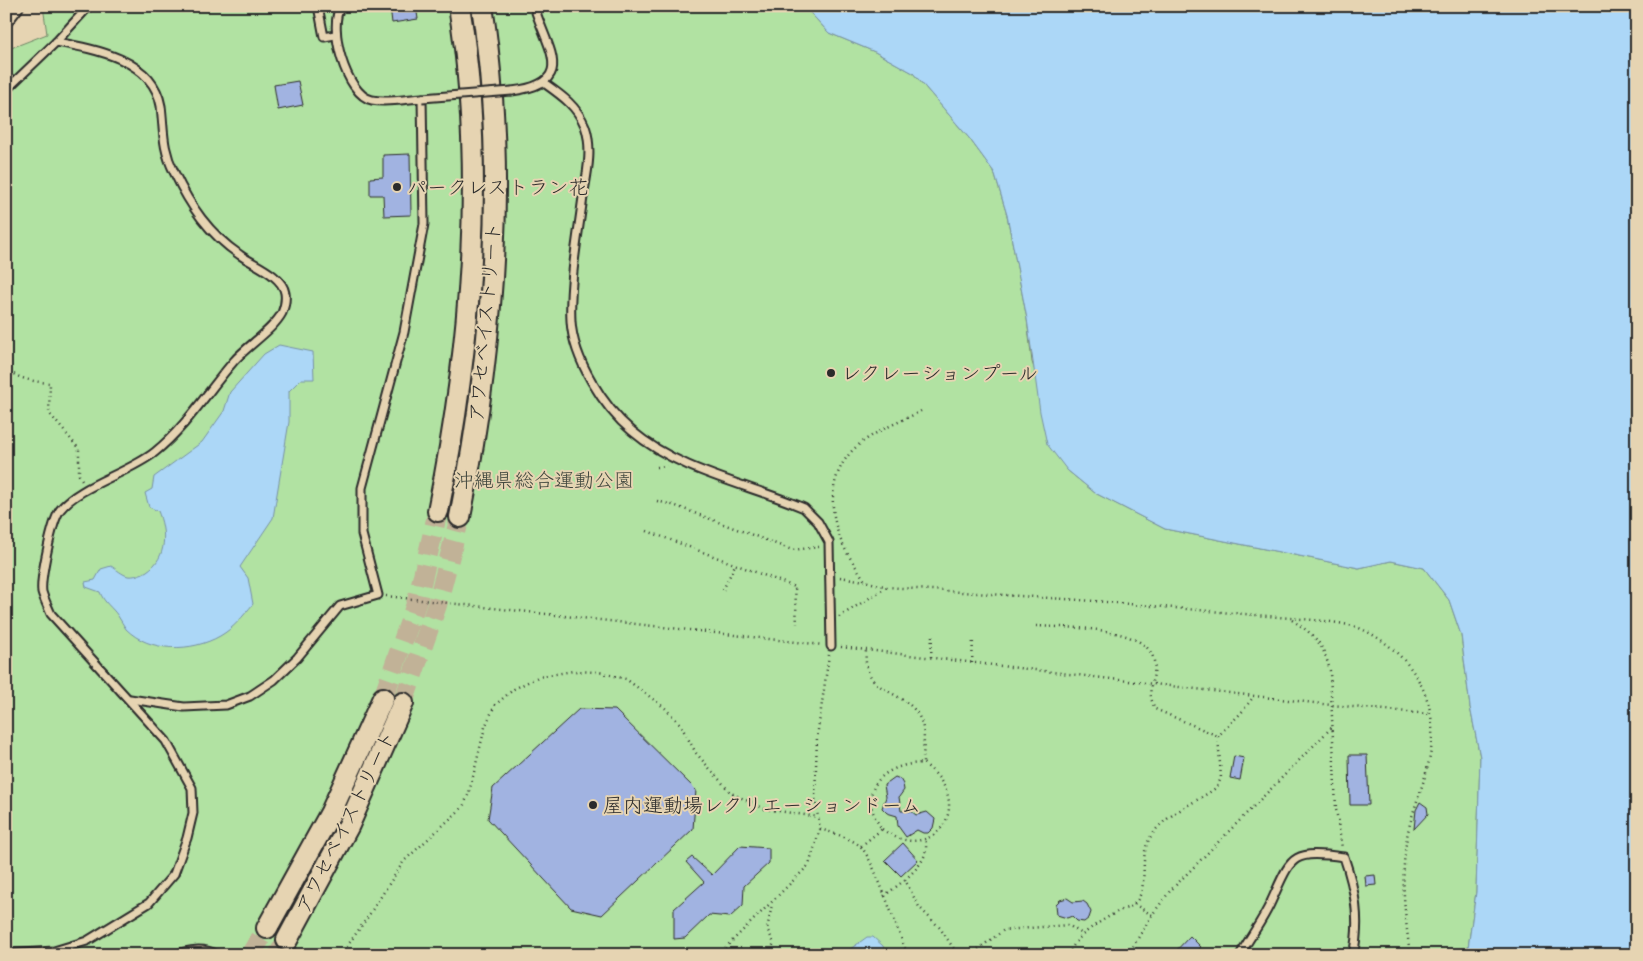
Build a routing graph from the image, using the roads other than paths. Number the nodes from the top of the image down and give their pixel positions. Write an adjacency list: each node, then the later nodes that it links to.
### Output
1 (16, 6): 8 (street)
2 (89, 6): 10 (lane)
3 (318, 6): 9 (lane)
4 (341, 6): 9 (lane)
5 (459, 6): 14 (main road, アワセベイストリート)
6 (482, 6): 15 (main road, アワセベイストリート)
7 (534, 6): 11 (lane)
8 (6, 19)
9 (336, 35): 13 (lane)
10 (56, 42): 12 (lane); 18 (lane)
11 (544, 83): 13 (lane, bridge); 16 (lane)
12 (6, 90)
13 (422, 98): 18 (lane)
14 (438, 511)
15 (460, 517)
16 (831, 646)
17 (383, 698): 20 (main road, アワセベイストリート)
18 (129, 699): 22 (lane)
19 (403, 703): 21 (main road, アワセベイストリート)
20 (267, 928)
21 (287, 940)
22 (6, 954)
23 (174, 955): 24 (lane)
24 (218, 955)
25 (1240, 955): 26 (lane)
26 (1352, 955)

